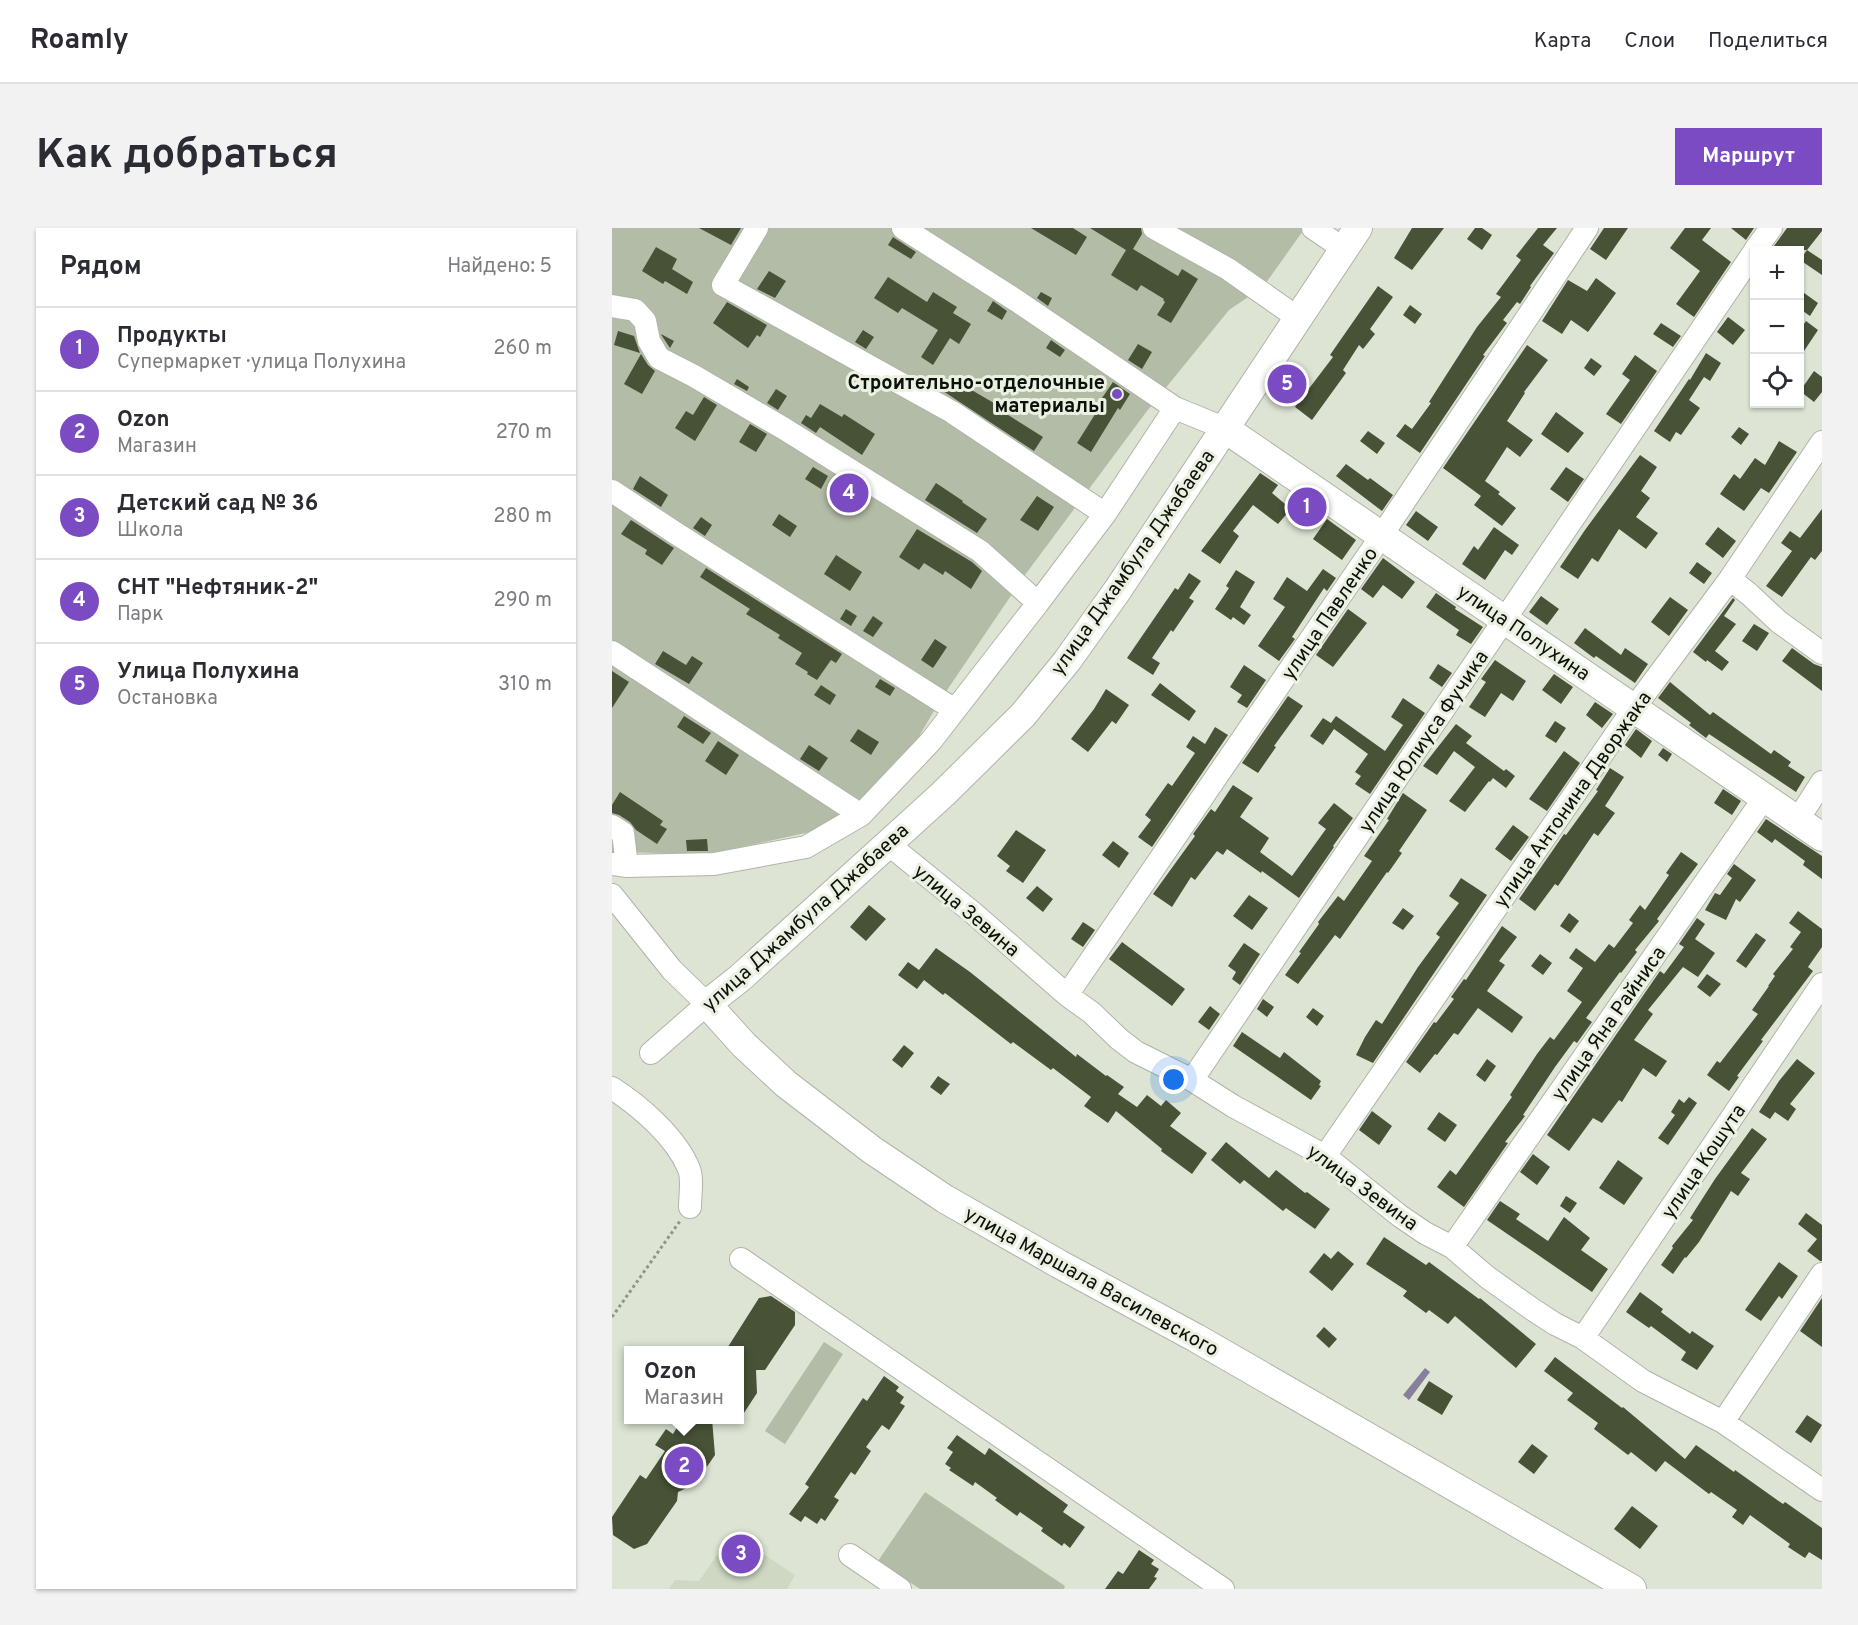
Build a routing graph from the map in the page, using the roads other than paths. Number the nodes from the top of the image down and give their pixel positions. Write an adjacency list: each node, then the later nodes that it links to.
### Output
1 (757, 228): 16 (street)
2 (903, 228): 12 (street)
3 (1154, 228): 11 (street)
4 (1313, 228): 7 (street)
5 (1587, 228): 17 (street, улица Павленко)
6 (1771, 228): 8 (street, улица Юлиуса Фучика)
7 (1351, 238): 11 (main road, улица Джамбула Джабаева)
8 (1758, 246)
9 (1750, 258): 20 (street, улица Юлиуса Фучика)
10 (612, 306): 19 (street)
11 (1298, 318): 13 (main road, улица Джамбула Джабаева)
12 (1175, 408): 13 (street); 16 (street, улица Джамбула Джабаева)
13 (1224, 428): 17 (main road, улица Полухина); 31 (main road, улица Джамбула Джабаева)
14 (1822, 442): 18 (street, улица Антонина Дворжака)
15 (612, 491): 24 (street)
16 (1105, 514): 19 (street, улица Джамбула Джабаева)
17 (1382, 535): 20 (main road, улица Полухина); 35 (street, улица Павленко)
18 (1730, 579): 22 (street); 23 (street, улица Антонина Дворжака)
19 (1038, 603): 24 (street, улица Джамбула Джабаева)
20 (1506, 620): 23 (main road, улица Полухина); 38 (street, улица Юлиуса Фучика)
21 (612, 652): 27 (street)
22 (1822, 653)
23 (1634, 708): 26 (main road, улица Полухина); 40 (street, улица Антонина Дворжака)
24 (955, 710): 27 (street, улица Джамбула Джабаева)
25 (1822, 782): 28 (street)
26 (1764, 798): 28 (main road, улица Полухина); 42 (street, улица Яна Райниса)
27 (861, 815): 32 (street, улица Джамбула Джабаева)
28 (1797, 821): 30 (main road, улица Полухина)
29 (612, 825): 32 (street)
30 (1822, 837)
31 (888, 844): 35 (street, улица Зевина); 36 (main road, улица Джамбула Джабаева)
32 (620, 865)
33 (612, 894): 36 (street, улица Маршала Василевского)
34 (1822, 984): 45 (street, улица Кошута)
35 (1067, 995): 38 (street, улица Зевина)
36 (707, 1004): 37 (street, улица Джамбула Джабаева); 51 (main road, улица Маршала Василевского)
37 (651, 1053)
38 (1192, 1080): 40 (street, улица Зевина)
39 (612, 1088): 41 (street)
40 (1325, 1156): 42 (street, улица Зевина)
41 (690, 1207)
42 (1452, 1247): 45 (street, улица Зевина)
43 (741, 1259): 50 (street)
44 (1822, 1274): 46 (street)
45 (1583, 1338): 46 (street, улица Зевина)
46 (1723, 1422): 47 (street, улица Зевина)
47 (1822, 1490)
48 (850, 1555): 49 (street)
49 (900, 1589)
50 (1223, 1589)
51 (1632, 1589)

